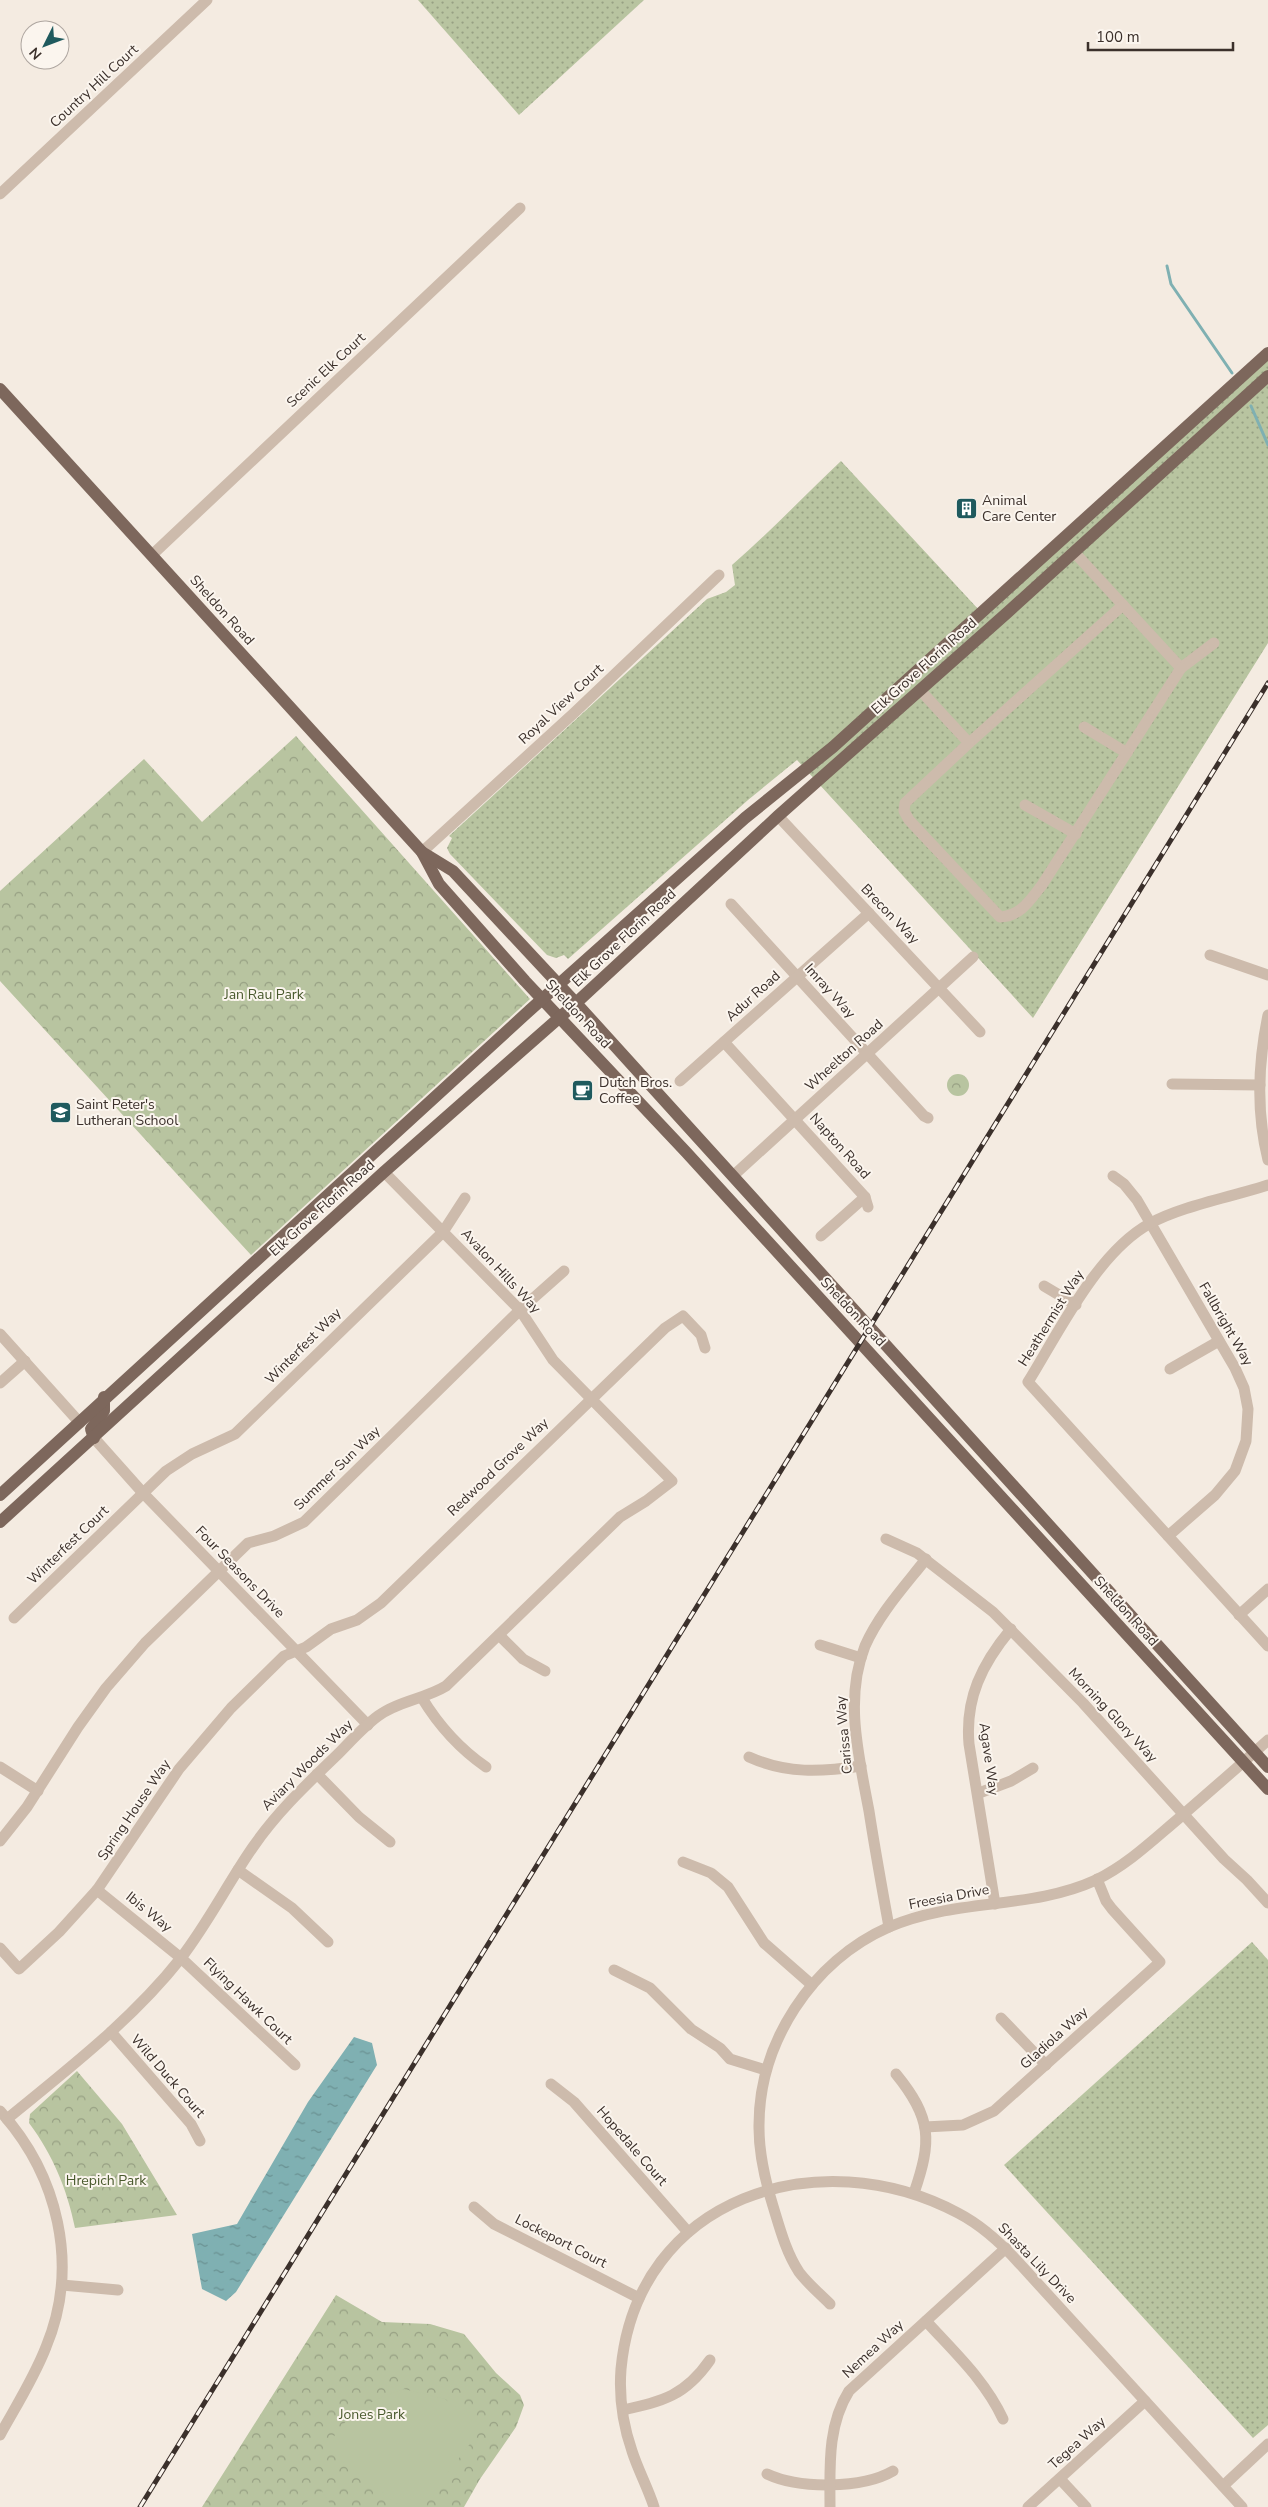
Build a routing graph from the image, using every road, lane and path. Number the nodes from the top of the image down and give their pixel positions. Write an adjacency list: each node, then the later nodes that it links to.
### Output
1 (208, 0): 2 (street, Country Hill Court)
2 (0, 194)
3 (520, 208): 9 (street, Scenic Elk Court)
4 (1268, 353): 7 (main road, Elk Grove Florin Road)
5 (1268, 376): 8 (main road, Elk Grove Florin Road)
6 (0, 389): 9 (main road, Sheldon Road)
7 (1059, 542): 11 (main road); 19 (main road, Elk Grove Florin Road)
8 (1074, 552): 11 (main road, Elk Grove Florin Road); 12 (street)
9 (152, 555): 23 (main road, Sheldon Road)
10 (719, 575): 23 (street, Royal View Court)
11 (1042, 581): 15 (main road, Elk Grove Florin Road)
12 (1123, 605): 14 (street); 17 (street)
13 (1214, 643): 14 (street)
14 (1181, 668): 18 (street)
15 (920, 690): 17 (street); 21 (main road, Elk Grove Florin Road)
16 (1084, 728): 18 (street)
17 (969, 743): 22 (street)
18 (1127, 753): 22 (street)
19 (786, 786): 21 (main road); 30 (main road, Elk Grove Florin Road)
20 (1025, 804): 22 (street)
21 (778, 816): 25 (street, Brecon Way); 33 (main road, Elk Grove Florin Road)
22 (1076, 834)
23 (422, 852): 30 (main road, Sheldon Road); 32 (main road, Sheldon Road)
24 (731, 904): 29 (street, Imray Way)
25 (869, 913): 29 (street, Adur Road); 31 (street, Brecon Way)
26 (1210, 955): 28 (street)
27 (973, 957): 31 (street, Wheelton Road)
28 (1268, 975)
29 (797, 977): 37 (street, Adur Road); 38 (street, Imray Way)
30 (560, 985): 32 (main road, Elk Grove Florin Road); 33 (main road, Sheldon Road)
31 (940, 988): 36 (street, Brecon Way); 38 (street, Wheelton Road)
32 (544, 999): 35 (main road, Sheldon Road); 65 (main road, Elk Grove Florin Road)
33 (576, 1003): 35 (main road, Elk Grove Florin Road); 47 (main road, Sheldon Road)
34 (1268, 1015): 41 (street)
35 (560, 1017): 44 (main road, Sheldon Road); 46 (main road, Elk Grove Florin Road)
36 (980, 1032)
37 (724, 1042): 39 (street, Adur Road); 43 (street, Napton Road)
38 (867, 1054): 42 (street, Imray Way); 43 (street, Wheelton Road)
39 (680, 1081)
40 (1172, 1084): 41 (street)
41 (1260, 1085): 45 (street)
42 (928, 1118)
43 (795, 1120): 47 (street, Wheelton Road); 54 (street, Napton Road)
44 (686, 1152): 51 (main road); 92 (main road, Sheldon Road)
45 (1268, 1160)
46 (384, 1172): 53 (street, Avalon Hills Way); 68 (main road, Elk Grove Florin Road)
47 (734, 1176): 51 (main road, Sheldon Road)
48 (1113, 1176): 52 (street, Fallbright Way)
49 (1268, 1186): 52 (street, Heathermist Way)
50 (465, 1198): 53 (street, Winterfest Way)
51 (758, 1203): 90 (main road, Sheldon Road)
52 (1150, 1224): 57 (street, Heathermist Way); 60 (street, Fallbright Way)
53 (443, 1232): 58 (street, Avalon Hills Way); 70 (street, Winterfest Way)
54 (821, 1236)
55 (564, 1271): 58 (street, Summer Sun Way)
56 (1044, 1286): 57 (street)
57 (1076, 1306): 73 (street, Heathermist Way)
58 (520, 1310): 66 (street, Avalon Hills Way); 76 (street, Summer Sun Way)
59 (0, 1334): 62 (street)
60 (1220, 1341): 63 (street); 73 (street, Fallbright Way)
61 (705, 1348): 66 (street, Redwood Grove Way)
62 (25, 1361): 64 (street); 67 (street)
63 (1170, 1369)
64 (0, 1383)
65 (104, 1397): 67 (main road, Elk Grove Florin Road); 68 (main road)
66 (591, 1398): 69 (street, Avalon Hills Way); 84 (street, Redwood Grove Way)
67 (80, 1423): 71 (main road, Elk Grove Florin Road); 72 (main road)
68 (94, 1438): 70 (street, Four Seasons Drive); 72 (main road, Elk Grove Florin Road)
69 (672, 1481): 81 (street, Aviary Woods Way)
70 (143, 1493): 76 (street, Four Seasons Drive); 79 (street, Winterfest Court)
71 (0, 1495)
72 (1, 1521)
73 (1168, 1536): 78 (street, Heathermist Way)
74 (886, 1539): 75 (street, Morning Glory Way)
75 (926, 1559): 80 (street, Morning Glory Way); 85 (street, Carissa Way)
76 (218, 1570): 84 (street, Four Seasons Drive); 100 (street, Summer Sun Way)
77 (1268, 1589): 78 (street)
78 (1239, 1614): 83 (street, Heathermist Way)
79 (14, 1618)
80 (1011, 1629): 101 (street, Agave Way); 102 (street, Morning Glory Way)
81 (499, 1635): 86 (street); 87 (street, Aviary Woods Way)
82 (820, 1645): 85 (street)
83 (1268, 1646)
84 (296, 1651): 88 (street, Four Seasons Drive); 108 (street, Spring House Way)
85 (861, 1658): 93 (street, Carissa Way)
86 (545, 1671)
87 (422, 1698): 88 (street, Aviary Woods Way); 95 (street)
88 (368, 1725): 98 (street, Aviary Woods Way)
89 (1268, 1740): 90 (street, Freesia Drive)
90 (1255, 1752): 92 (street, Freesia Drive); 96 (main road, Sheldon Road)
91 (749, 1757): 93 (street)
92 (1244, 1762): 99 (main road, Sheldon Road); 102 (street, Freesia Drive)
93 (861, 1766): 111 (street, Carissa Way)
94 (0, 1767): 100 (street)
95 (486, 1767)
96 (1268, 1767)
97 (1033, 1768): 101 (street)
98 (317, 1774): 104 (street); 106 (street, Aviary Woods Way)
99 (1268, 1789)
100 (38, 1791): 103 (street, Summer Sun Way)
101 (978, 1793): 110 (street, Agave Way)
102 (1184, 1814): 107 (street, Freesia Drive); 109 (street, Morning Glory Way)
103 (0, 1841)
104 (390, 1842)
105 (683, 1862): 116 (street)
106 (238, 1870): 112 (street); 114 (street, Aviary Woods Way)
107 (1097, 1879): 110 (street, Freesia Drive); 120 (street, Gladiola Way)
108 (97, 1890): 113 (street, Spring House Way); 114 (street, Ibis Way)
109 (1268, 1903)
110 (995, 1904): 111 (street, Freesia Drive)
111 (889, 1927): 116 (street, Freesia Drive)
112 (328, 1942)
113 (0, 1948)
114 (181, 1958): 118 (street, Aviary Woods Way); 119 (street, Flying Hawk Court)
115 (614, 1970): 121 (street)
116 (812, 1985): 121 (street, Freesia Drive)
117 (1001, 2018): 120 (street)
118 (111, 2032): 124 (street, Aviary Woods Way); 126 (street, Wild Duck Court)
119 (295, 2066)
120 (1046, 2066): 125 (street, Gladiola Way)
121 (766, 2070): 127 (street, Freesia Drive)
122 (896, 2074): 125 (street)
123 (551, 2084): 130 (street, Hopedale Court)
124 (4, 2115): 132 (street)
125 (925, 2127): 128 (street)
126 (200, 2141)
127 (768, 2191): 128 (street, Shasta Lily Drive); 130 (street, Shasta Lily Drive); 135 (street, Freesia Drive)
128 (914, 2194): 131 (street, Shasta Lily Drive)
129 (474, 2206): 134 (street, Lockeport Court)
130 (688, 2232): 134 (street, Shasta Lily Drive)
131 (1006, 2248): 136 (street, Nemea Way); 138 (street, Shasta Lily Drive)
132 (62, 2285): 133 (street); 141 (street)
133 (118, 2290)
134 (639, 2298): 139 (street, Shasta Lily Drive)
135 (830, 2304)
136 (926, 2321): 140 (street); 146 (street, Nemea Way)
137 (710, 2360): 139 (street)
138 (1145, 2401): 145 (street, Tegea Way); 147 (street, Shasta Lily Drive)
139 (623, 2410): 148 (street, Shasta Lily Drive)
140 (1003, 2419)
141 (0, 2435)
142 (1268, 2444): 147 (street)
143 (894, 2471): 146 (street)
144 (766, 2474): 146 (street)
145 (1060, 2479): 150 (street, Tegea Way); 151 (street)
146 (830, 2484): 149 (street, Nemea Way)
147 (1223, 2486): 152 (street, Shasta Lily Drive)
148 (654, 2507)
149 (830, 2507)
150 (1028, 2507)
151 (1086, 2507)
152 (1242, 2507)

